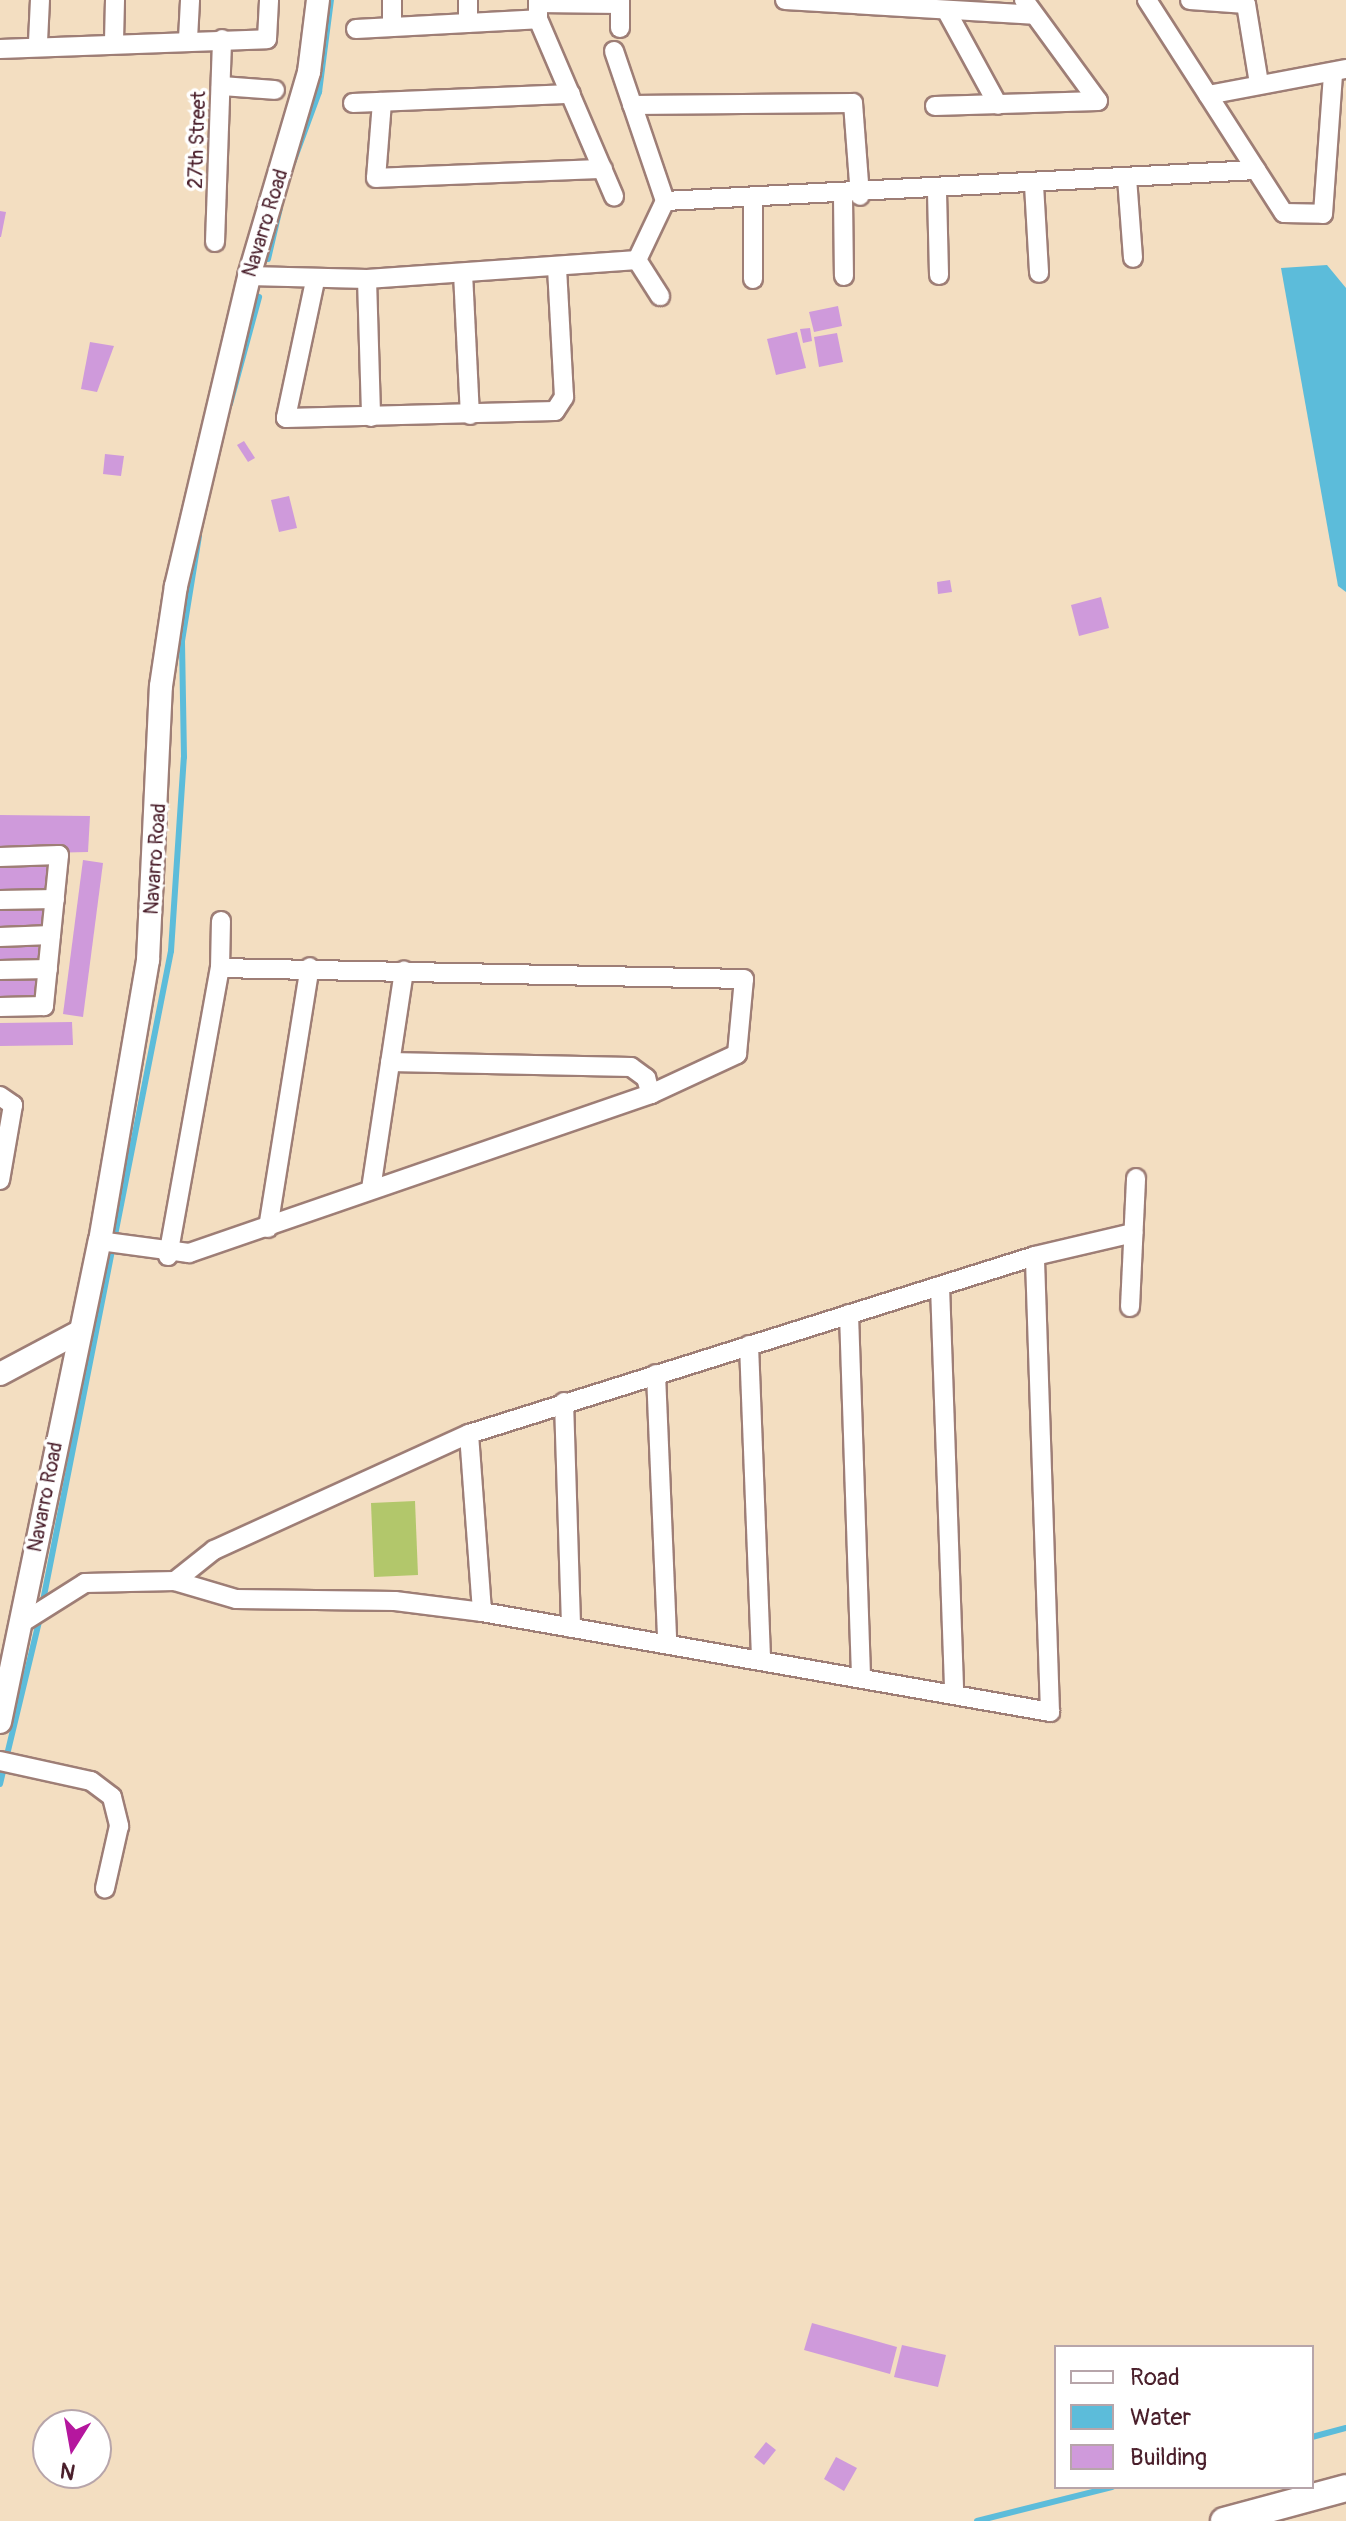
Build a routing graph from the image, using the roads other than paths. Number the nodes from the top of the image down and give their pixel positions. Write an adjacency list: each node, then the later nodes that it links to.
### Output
1 (40, 0): 22 (street)
2 (115, 0): 21 (street)
3 (190, 0): 19 (street)
4 (269, 0): 20 (street)
5 (318, 0): 52 (street, Navarro Road)
6 (392, 0): 16 (street)
7 (468, 0): 15 (street)
8 (785, 0): 14 (street)
9 (1147, 0): 30 (street)
10 (1190, 0): 26 (street)
11 (620, 2): 13 (street); 17 (street)
12 (1029, 7): 14 (street); 34 (street)
13 (538, 8): 15 (street); 29 (street)
14 (946, 10): 34 (street)
15 (468, 23): 16 (street)
16 (392, 27): 18 (street)
17 (620, 28)
18 (356, 29)
19 (188, 39): 20 (street); 21 (street)
20 (222, 39): 27 (street, 27th Street)
21 (114, 41): 22 (street)
22 (38, 42): 23 (street)
23 (0, 49)
24 (614, 51): 33 (street)
25 (1339, 71): 26 (street); 37 (street)
26 (1259, 83): 30 (street)
27 (221, 86): 28 (street); 45 (street, 27th Street)
28 (275, 90)
29 (571, 94): 31 (street); 36 (street)
30 (1208, 95): 37 (street)
31 (382, 102): 32 (street); 36 (street)
32 (353, 103)
33 (632, 105): 42 (street); 44 (street)
34 (998, 105): 35 (street)
35 (935, 106)
36 (603, 169): 41 (street)
37 (1256, 170): 38 (street)
38 (1127, 178): 39 (street); 46 (street)
39 (1034, 185): 40 (street); 50 (street)
40 (937, 192): 42 (street); 51 (street)
41 (614, 196)
42 (852, 197): 43 (street); 53 (street)
43 (753, 199): 44 (street); 55 (street)
44 (665, 201): 47 (street)
45 (215, 242)
46 (1133, 258)
47 (637, 260): 48 (street); 57 (street)
48 (557, 266): 49 (street); 58 (street)
49 (463, 273): 54 (street); 58 (street)
50 (1039, 273)
51 (939, 275)
52 (249, 276): 56 (street); 80 (street, Navarro Road)
53 (844, 276)
54 (367, 279): 56 (street); 59 (street)
55 (753, 279)
56 (315, 281): 59 (street)
57 (660, 296)
58 (470, 415): 59 (street)
59 (371, 417)
60 (0, 857): 61 (street)
61 (55, 899): 62 (street); 64 (street)
62 (0, 900)
63 (221, 921): 67 (street)
64 (51, 935): 65 (street); 68 (street)
65 (0, 937)
66 (310, 967): 67 (street); 70 (street); 78 (street)
67 (220, 968): 81 (street)
68 (48, 969): 69 (street); 71 (street)
69 (0, 970)
70 (404, 970): 72 (street); 73 (street)
71 (0, 1007)
72 (390, 1062): 73 (street); 77 (street)
73 (651, 1094): 77 (street)
74 (0, 1096): 76 (street)
75 (1136, 1178): 79 (street)
76 (0, 1180)
77 (371, 1189): 78 (street)
78 (268, 1228): 81 (street)
79 (1133, 1233): 82 (street); 84 (street)
80 (110, 1243): 81 (street); 86 (street, Navarro Road)
81 (168, 1256)
82 (1035, 1256): 83 (street); 99 (street)
83 (940, 1286): 85 (street); 99 (street)
84 (1130, 1307)
85 (849, 1314): 87 (street); 98 (street)
86 (77, 1333): 88 (street); 94 (street, Navarro Road)
87 (749, 1345): 89 (street); 97 (street)
88 (2, 1372)
89 (656, 1374): 90 (street); 96 (street)
90 (564, 1402): 91 (street); 95 (street)
91 (469, 1434): 92 (street); 93 (street)
92 (175, 1581): 93 (street); 94 (street)
93 (482, 1612): 95 (street)
94 (35, 1615): 100 (street, Navarro Road)
95 (571, 1628): 96 (street)
96 (667, 1640): 97 (street)
97 (761, 1659): 98 (street)
98 (861, 1675): 99 (street)
99 (954, 1694)
100 (0, 1722)
101 (5, 1762): 102 (street)
102 (105, 1888)
103 (1346, 2488): 104 (main road)
104 (1224, 2521)

